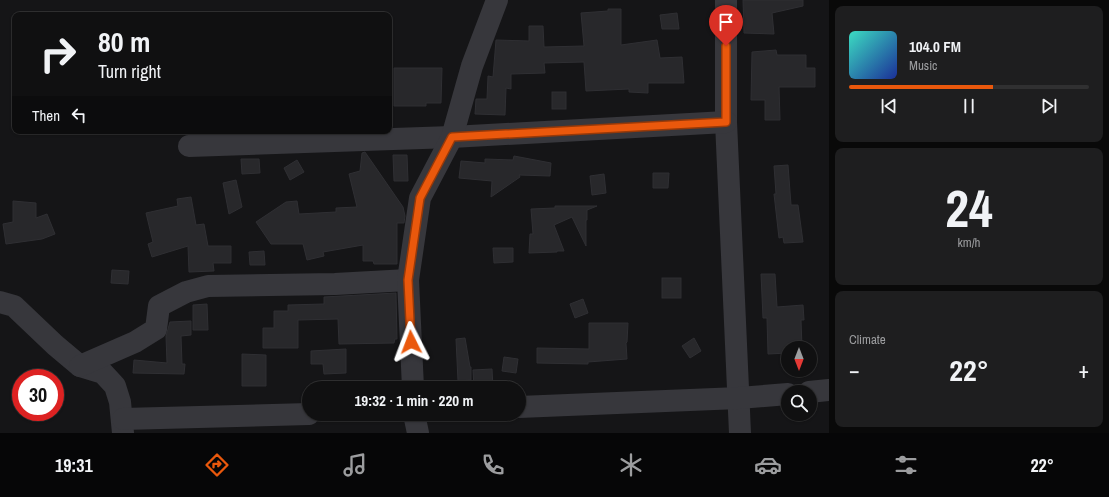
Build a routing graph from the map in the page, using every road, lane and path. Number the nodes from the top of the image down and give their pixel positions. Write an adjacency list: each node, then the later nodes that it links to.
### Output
1 (497, 0): 4 (street)
2 (726, 0): 3 (street)
3 (726, 122): 4 (street); 13 (street)
4 (452, 137): 5 (street); 6 (street)
5 (189, 146)
6 (408, 280): 8 (street); 9 (street)
7 (0, 302): 8 (street)
8 (80, 366): 17 (street)
9 (413, 381)
10 (829, 390): 11 (street)
11 (817, 391)
12 (781, 395): 13 (street)
13 (739, 398): 14 (street); 19 (street)
14 (526, 407)
15 (302, 414): 17 (street)
16 (415, 421): 18 (street)
17 (123, 426)
18 (418, 433)
19 (740, 433)

